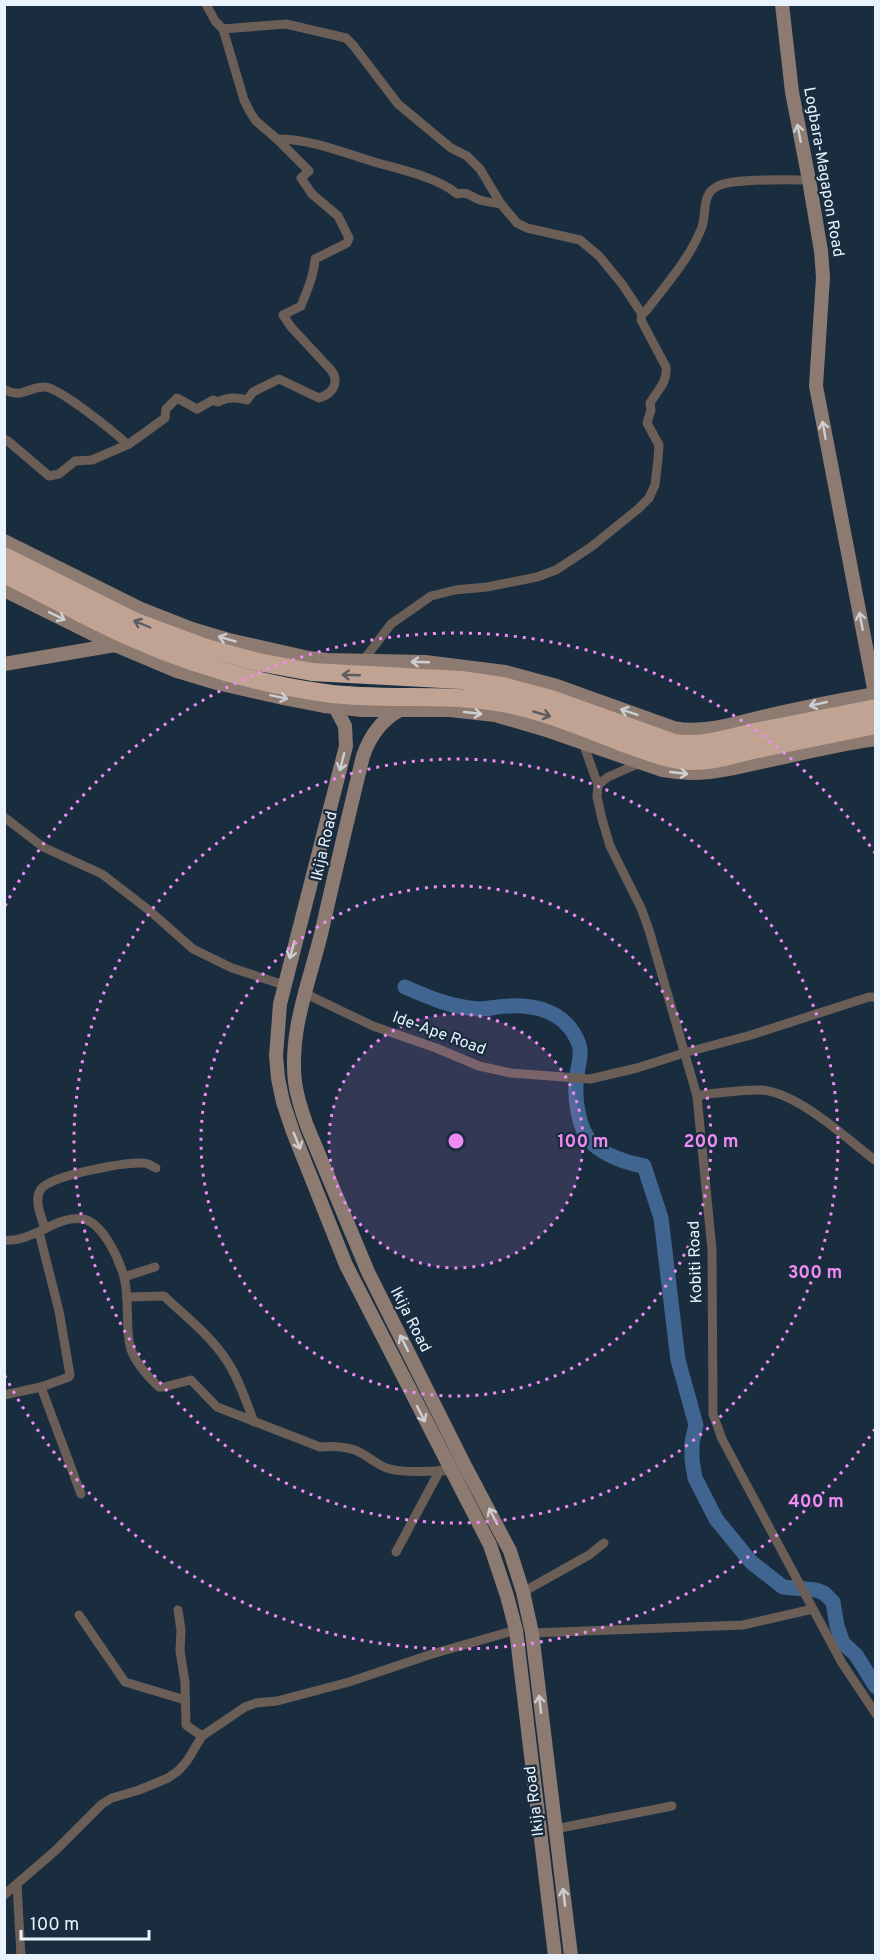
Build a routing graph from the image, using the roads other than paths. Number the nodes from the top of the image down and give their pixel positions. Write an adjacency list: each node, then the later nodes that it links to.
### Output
1 (206, 4): 3 (street)
2 (782, 4): 5 (street, Logbara-Magapon Road, one-way to 2)
3 (223, 29): 4 (street); 6 (street)
4 (277, 139): 6 (street); 10 (street)
5 (809, 180): 7 (street); 19 (street, Logbara-Magapon Road, one-way to 5)
6 (501, 204): 7 (street)
7 (642, 314): 16 (street)
8 (4, 389): 10 (street)
9 (4, 440): 10 (street)
10 (126, 443)
11 (4, 541): 16 (street, one-way to 11)
12 (4, 556): 25 (highway, one-way to 12, bridge)
13 (4, 574): 25 (highway, one-way to 25, bridge)
14 (4, 591): 15 (street, one-way to 15)
15 (115, 645): 17 (street); 20 (street, one-way to 20)
16 (363, 661): 18 (street, one-way to 16)
17 (4, 664)
18 (454, 664): 19 (street, one-way to 18); 22 (street)
19 (875, 699): 25 (highway)
20 (335, 707): 21 (street); 30 (street, Ikija Road, one-way to 30)
21 (400, 710): 22 (street); 31 (street, Ikija Road)
22 (450, 710): 26 (street, one-way to 26)
23 (876, 725): 25 (highway)
24 (876, 739): 27 (street, one-way to 24)
25 (757, 741)
26 (583, 743): 27 (street); 28 (street, Kobiti Road)
27 (640, 763): 28 (street)
28 (598, 785): 33 (street, Kobiti Road)
29 (4, 817): 30 (street)
30 (284, 985): 45 (street, Ikija Road, one-way to 45)
31 (304, 993): 33 (street, Ide-Ape Road); 49 (street, Ikija Road, one-way to 31)
32 (876, 997): 33 (street, Ide-Ape Road)
33 (684, 1053): 34 (street, Kobiti Road)
34 (697, 1096): 35 (street); 50 (street, Kobiti Road)
35 (876, 1161)
36 (156, 1168): 37 (street)
37 (42, 1231): 38 (street); 40 (street); 42 (street)
38 (4, 1240)
39 (154, 1267): 40 (street)
40 (124, 1276): 41 (street)
41 (127, 1297): 44 (street); 44 (street)
42 (41, 1387): 43 (street); 46 (street)
43 (4, 1395)
44 (254, 1422): 45 (street)
45 (445, 1471): 48 (street); 53 (street, Ikija Road)
46 (81, 1494)
47 (604, 1543): 49 (street)
48 (396, 1552)
49 (523, 1592): 54 (street, Ikija Road)
50 (813, 1609): 54 (street); 56 (street, Kobiti Road)
51 (178, 1610): 55 (street)
52 (79, 1615): 55 (street)
53 (516, 1630): 57 (street); 63 (street, Ikija Road)
54 (532, 1633): 59 (street, Ikija Road, one-way to 54)
55 (185, 1700): 57 (street)
56 (876, 1714)
57 (202, 1736): 60 (street)
58 (672, 1806): 59 (street)
59 (555, 1829): 64 (street, Ikija Road, one-way to 59)
60 (17, 1886): 61 (street); 62 (street)
61 (4, 1895)
62 (21, 1956)
63 (555, 1956)
64 (571, 1956)

